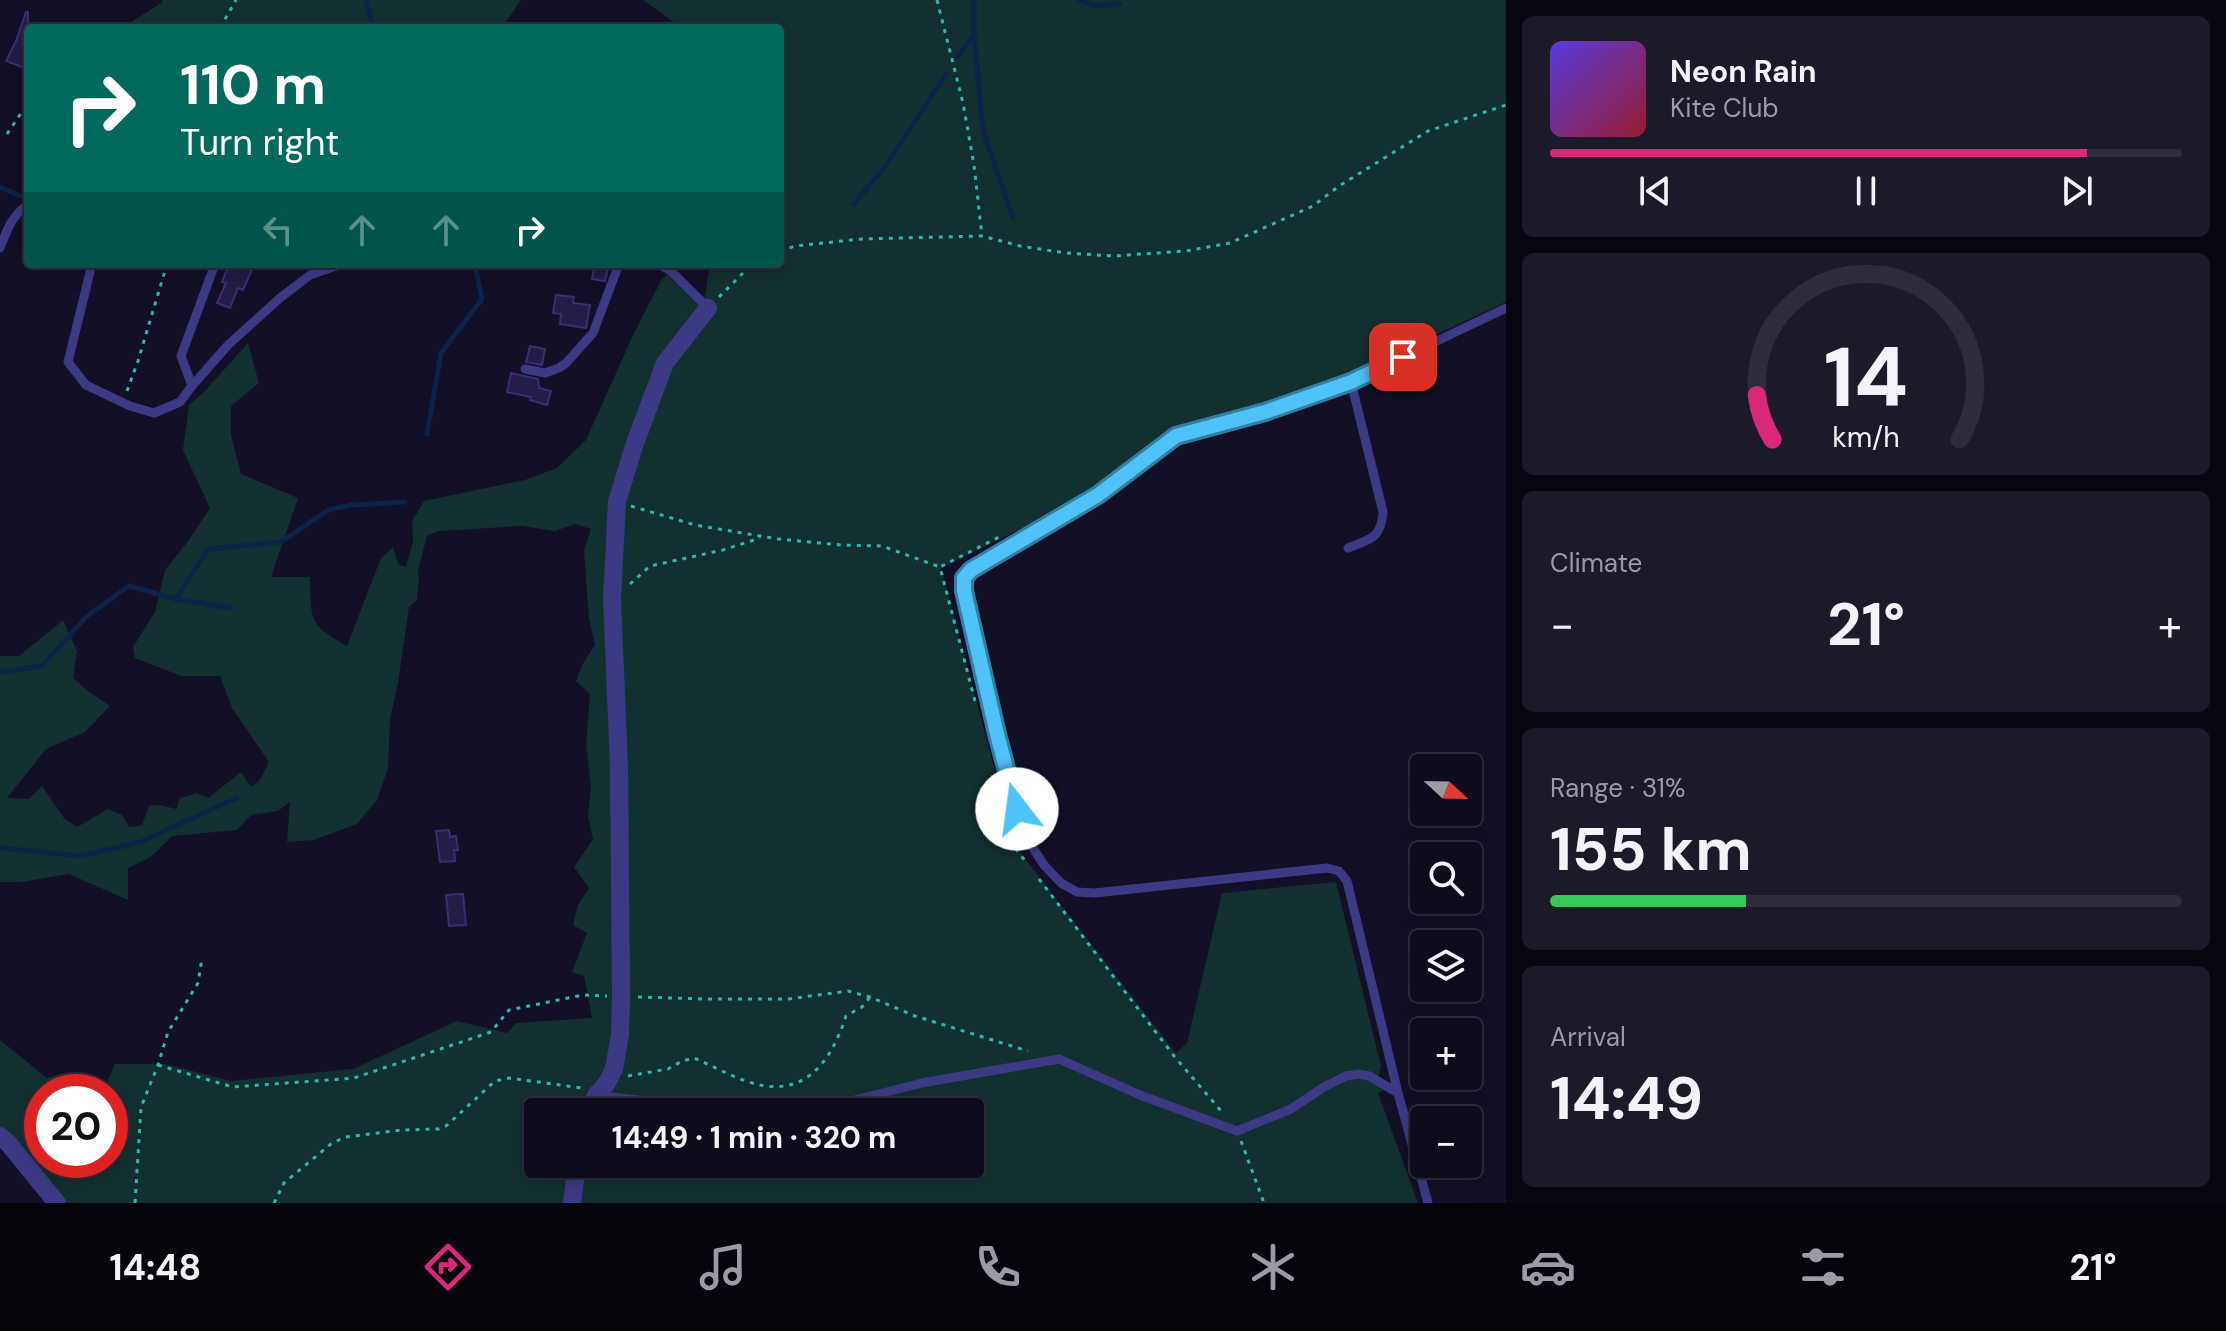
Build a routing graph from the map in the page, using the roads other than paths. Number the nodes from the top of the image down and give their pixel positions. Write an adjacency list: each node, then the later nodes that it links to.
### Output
1 (24, 208): 2 (lane)
2 (0, 248)
3 (91, 268): 12 (lane)
4 (214, 268): 12 (lane)
5 (330, 268): 12 (lane)
6 (617, 268): 10 (lane)
7 (666, 268): 8 (lane)
8 (708, 308): 15 (street)
9 (1506, 308): 11 (lane)
10 (525, 369)
11 (1351, 382): 13 (lane); 14 (lane)
12 (192, 386)
13 (1348, 548)
14 (1398, 1093): 15 (lane); 20 (lane)
15 (598, 1097)
16 (0, 1136): 18 (street)
17 (575, 1178): 19 (street)
18 (57, 1203)
19 (572, 1203)
20 (1428, 1203)

